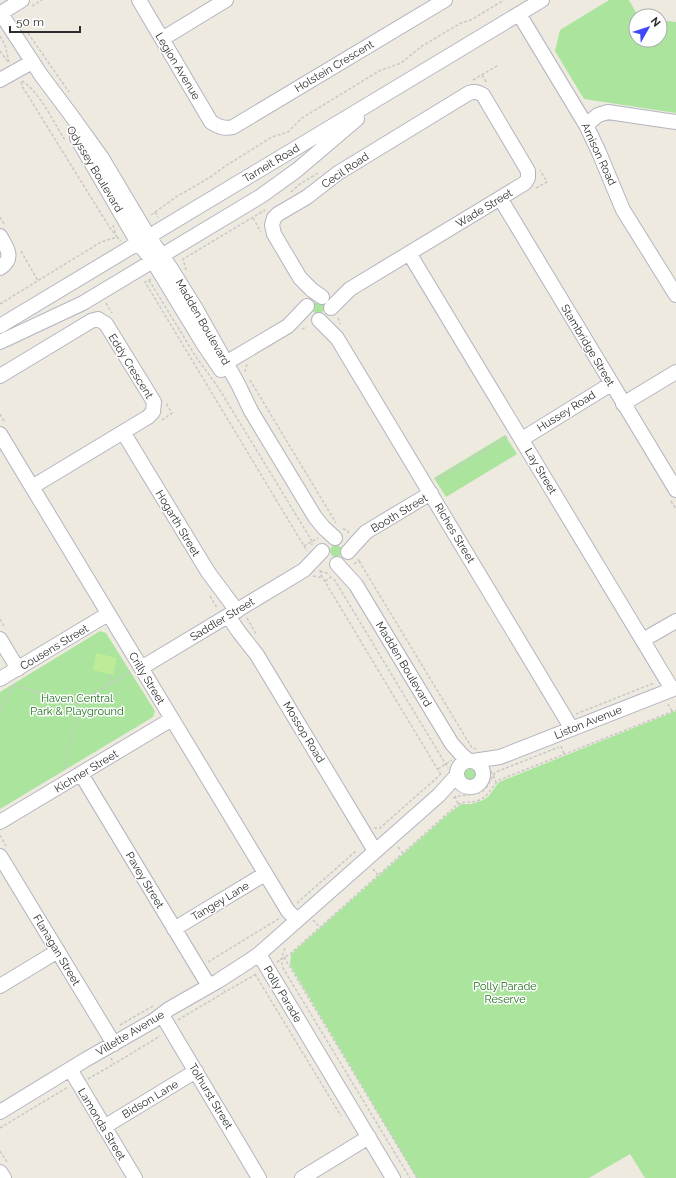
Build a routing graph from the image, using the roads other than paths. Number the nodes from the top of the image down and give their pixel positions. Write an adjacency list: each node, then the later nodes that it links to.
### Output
1 (22, 0): 6 (street)
2 (139, 0): 8 (street, Legion Avenue)
3 (226, 0): 8 (street)
4 (445, 0): 16 (street, Holstein Crescent)
5 (542, 0): 7 (street, Tarneit Road)
6 (0, 12): 10 (street, Odyssey Boulevard)
7 (519, 14): 9 (street, Tarneit Road); 15 (street, Arnison Road)
8 (162, 39): 16 (street, Legion Avenue)
9 (465, 47): 19 (street, Tarneit Road); 21 (street)
10 (32, 62): 11 (street, Odyssey Boulevard); 12 (street)
11 (41, 75): 19 (street, Odyssey Boulevard); 19 (street, Odyssey Boulevard)
12 (0, 80)
13 (477, 92): 17 (street, Wade Street); 24 (street, Cecil Road)
14 (676, 122): 15 (street)
15 (586, 125): 23 (street, Arnison Road)
16 (222, 128)
17 (500, 198): 20 (street, Wade Street); 30 (street, Stambridge Street)
18 (0, 236): 22 (street)
19 (138, 243): 21 (street, Madden Boulevard); 25 (street, Tarneit Road)
20 (409, 253): 24 (street, Wade Street); 34 (street, Lay Street)
21 (158, 258): 26 (street); 27 (street, Madden Boulevard)
22 (0, 268)
23 (676, 295)
24 (321, 309): 27 (street, Wade Street); 36 (street, Riches Street)
25 (0, 326)
26 (0, 342)
27 (227, 362): 38 (street, Madden Boulevard)
28 (676, 372): 31 (street)
29 (0, 376): 32 (street, Eddy Crescent)
30 (611, 384): 31 (street, Stambridge Street); 34 (street, Hussey Road)
31 (624, 404): 37 (street, Stambridge Street)
32 (123, 432): 35 (street, Eddy Crescent); 40 (street, Hogarth Street)
33 (4, 438): 35 (street, Crilly Street)
34 (515, 438): 43 (street, Lay Street)
35 (32, 487): 39 (street, Crilly Street)
36 (433, 487): 38 (street, Booth Street); 49 (street, Riches Street)
37 (676, 490)
38 (334, 551): 40 (street, Saddler Street); 51 (street, Madden Boulevard)
39 (108, 614): 44 (street, Cousens Street); 45 (street, Crilly Street)
40 (237, 614): 45 (street, Saddler Street); 57 (street, Mossop Road)
41 (676, 621): 43 (street)
42 (0, 640): 44 (street)
43 (643, 640): 47 (street, Lay Street)
44 (18, 669): 46 (street, Cousens Street)
45 (136, 670): 48 (street, Crilly Street)
46 (0, 679)
47 (673, 693): 49 (street, Liston Avenue)
48 (172, 719): 53 (street, Kichner Street); 59 (street, Crilly Street)
49 (569, 724): 50 (street, Liston Avenue)
50 (500, 757): 51 (street, Liston Avenue); 52 (street, Liston Avenue)
51 (465, 765): 52 (street); 54 (street); 55 (street, Polly Parade)
52 (483, 774): 54 (street)
53 (76, 777): 56 (street, Kichner Street); 61 (street, Pavey Street)
54 (468, 786): 55 (street, Polly Parade)
55 (444, 798): 57 (street, Polly Parade)
56 (0, 822)
57 (375, 851): 60 (street, Polly Parade)
58 (3, 858): 62 (street, Flanagan Street)
59 (266, 874): 60 (street, Crilly Street); 61 (street, Tangey Lane)
60 (297, 920): 63 (street, Polly Parade)
61 (174, 928): 65 (street, Pavey Street)
62 (58, 951): 64 (street); 67 (street, Flanagan Street)
63 (259, 954): 65 (street, Villette Avenue); 72 (street, Polly Parade)
64 (0, 986)
65 (209, 986): 66 (street, Villette Avenue)
66 (157, 1010): 67 (street, Villette Avenue); 68 (street, Tolhurst Street)
67 (114, 1044): 69 (street, Villette Avenue)
68 (196, 1071): 71 (street, Bidson Lane); 76 (street, Tolhurst Street)
69 (73, 1075): 70 (street, Villette Avenue); 71 (street, Lamonda Street)
70 (0, 1112)
71 (104, 1127): 75 (street, Lamonda Street)
72 (369, 1138): 77 (street); 78 (street, Polly Parade)
73 (0, 1172): 74 (street)
74 (4, 1178)
75 (135, 1178)
76 (259, 1178)
77 (302, 1178)
78 (393, 1178)

